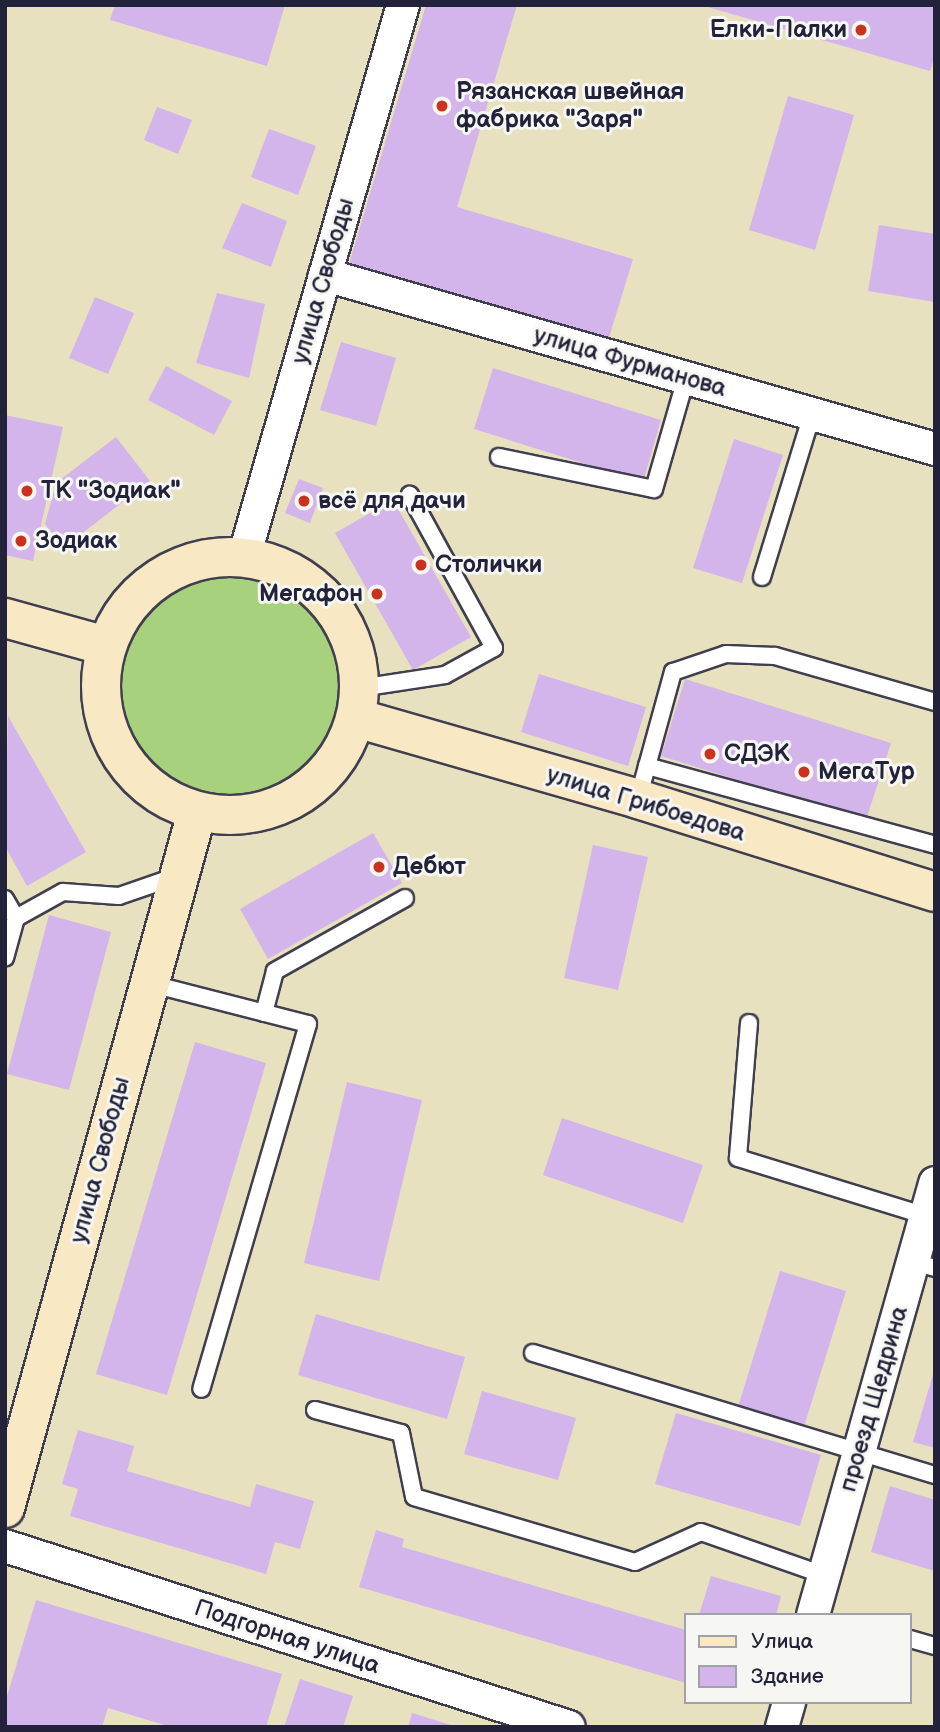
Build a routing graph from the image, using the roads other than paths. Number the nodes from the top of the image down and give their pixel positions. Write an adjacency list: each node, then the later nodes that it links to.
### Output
1 (403, 5): 2 (street, улица Свободы)
2 (325, 275): 3 (street, улица Фурманова); 8 (street, улица Свободы)
3 (686, 378): 4 (street, улица Фурманова); 6 (lane)
4 (812, 414): 5 (street, улица Фурманова); 9 (lane)
5 (935, 449)
6 (499, 457)
7 (410, 495): 13 (lane)
8 (244, 557): 11 (main road); 13 (main road)
9 (762, 577)
10 (5, 618): 11 (main road)
11 (106, 646): 15 (main road)
12 (935, 702): 14 (lane)
13 (358, 703): 14 (main road, улица Грибоедова); 15 (main road)
14 (643, 783): 16 (lane); 18 (main road, улица Грибоедова)
15 (197, 812): 17 (main road, улица Свободы)
16 (935, 845)
17 (179, 875): 21 (lane); 23 (main road, улица Свободы)
18 (935, 892)
19 (405, 898): 24 (lane)
20 (5, 899): 21 (lane)
21 (16, 918): 22 (lane)
22 (5, 958)
23 (148, 983): 24 (lane); 34 (main road, улица Свободы)
24 (264, 1013): 30 (lane)
25 (748, 1023): 27 (lane)
26 (935, 1183): 27 (street, проезд Щедрина)
27 (926, 1216): 28 (street, проезд Щедрина)
28 (924, 1265): 32 (street, проезд Щедрина)
29 (533, 1353): 32 (lane)
30 (201, 1390)
31 (315, 1410): 36 (lane)
32 (859, 1453): 33 (lane); 36 (street, проезд Щедрина)
33 (935, 1475)
34 (5, 1508)
35 (5, 1546): 41 (street, Подгорная улица)
36 (824, 1575): 37 (street, проезд Щедрина)
37 (818, 1613)
38 (912, 1640): 39 (lane)
39 (935, 1646)
40 (788, 1704): 42 (street)
41 (569, 1727)
42 (782, 1727)

